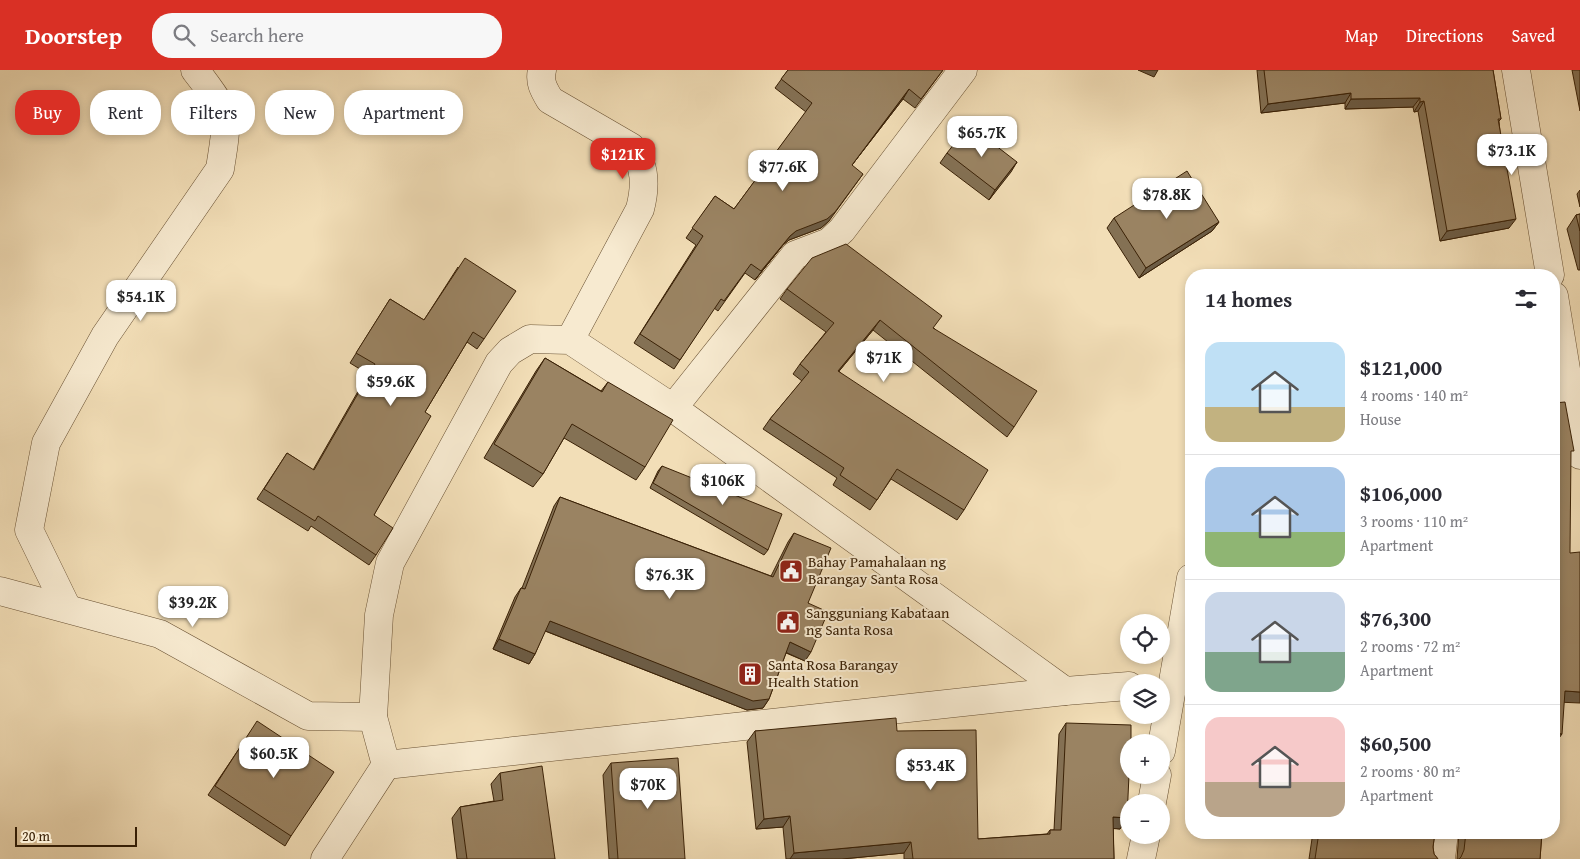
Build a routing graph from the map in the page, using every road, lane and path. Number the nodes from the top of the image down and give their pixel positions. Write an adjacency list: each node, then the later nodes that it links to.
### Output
1 (195, 70): 12 (street)
2 (542, 70): 7 (street)
3 (963, 70): 8 (street)
4 (1516, 70): 5 (street)
5 (1549, 269)
6 (1560, 333): 9 (street)
7 (570, 340): 8 (street); 16 (street)
8 (673, 408): 15 (street)
9 (1580, 455)
10 (0, 591): 12 (street)
11 (1185, 605): 13 (street)
12 (67, 608): 16 (street)
13 (1170, 674)
14 (1120, 687): 15 (street)
15 (1064, 690): 17 (street)
16 (373, 717): 17 (street)
17 (386, 765): 20 (street)
18 (1443, 839): 22 (street)
19 (1144, 844): 21 (street)
20 (325, 859)
21 (1141, 859)
22 (1441, 859)

